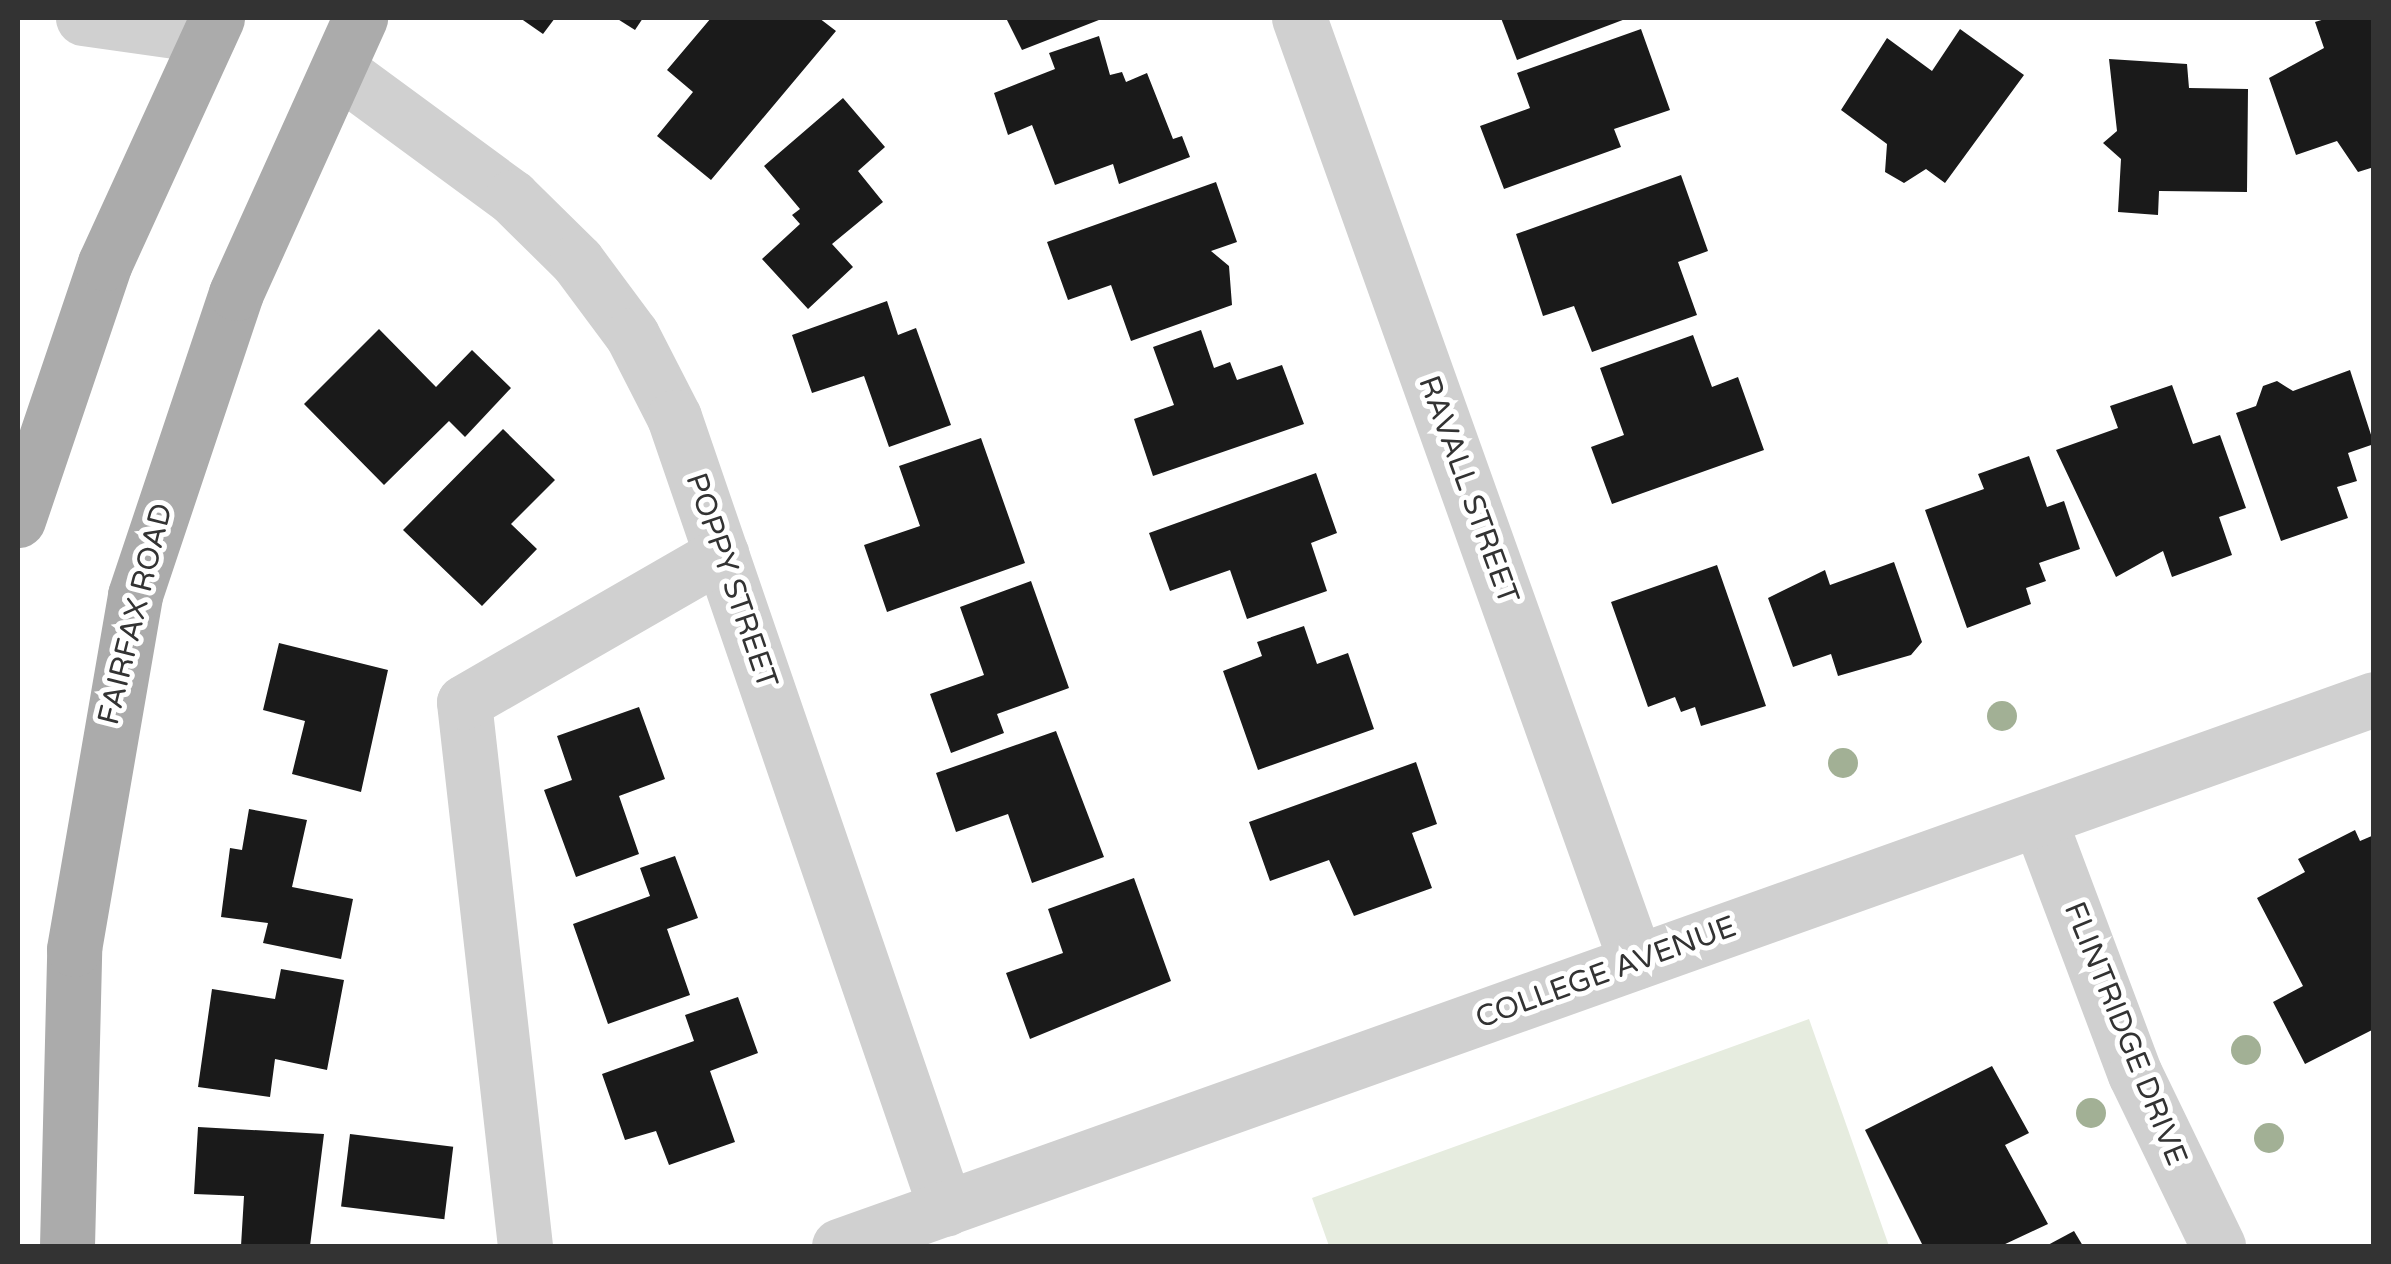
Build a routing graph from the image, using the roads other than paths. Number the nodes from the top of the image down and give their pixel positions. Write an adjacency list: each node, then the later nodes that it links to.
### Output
1 (84, 18): 4 (street)
2 (360, 18): 5 (main road, FAIRFAX ROAD)
3 (1299, 18): 10 (street, RAVALL STREET)
4 (213, 27): 6 (main road)
5 (339, 70): 7 (street, POPPY STREET); 12 (main road, FAIRFAX ROAD)
6 (18, 520)
7 (721, 554): 11 (street, POPPY STREET); 13 (street)
8 (2374, 699): 9 (street, COLLEGE AVENUE)
9 (2040, 819): 10 (street, COLLEGE AVENUE); 15 (street, FLINTRIDGE DRIVE)
10 (1636, 962): 11 (street, COLLEGE AVENUE)
11 (946, 1209): 14 (street, COLLEGE AVENUE)
12 (66, 1246)
13 (525, 1246)
14 (839, 1246)
15 (2218, 1246)

